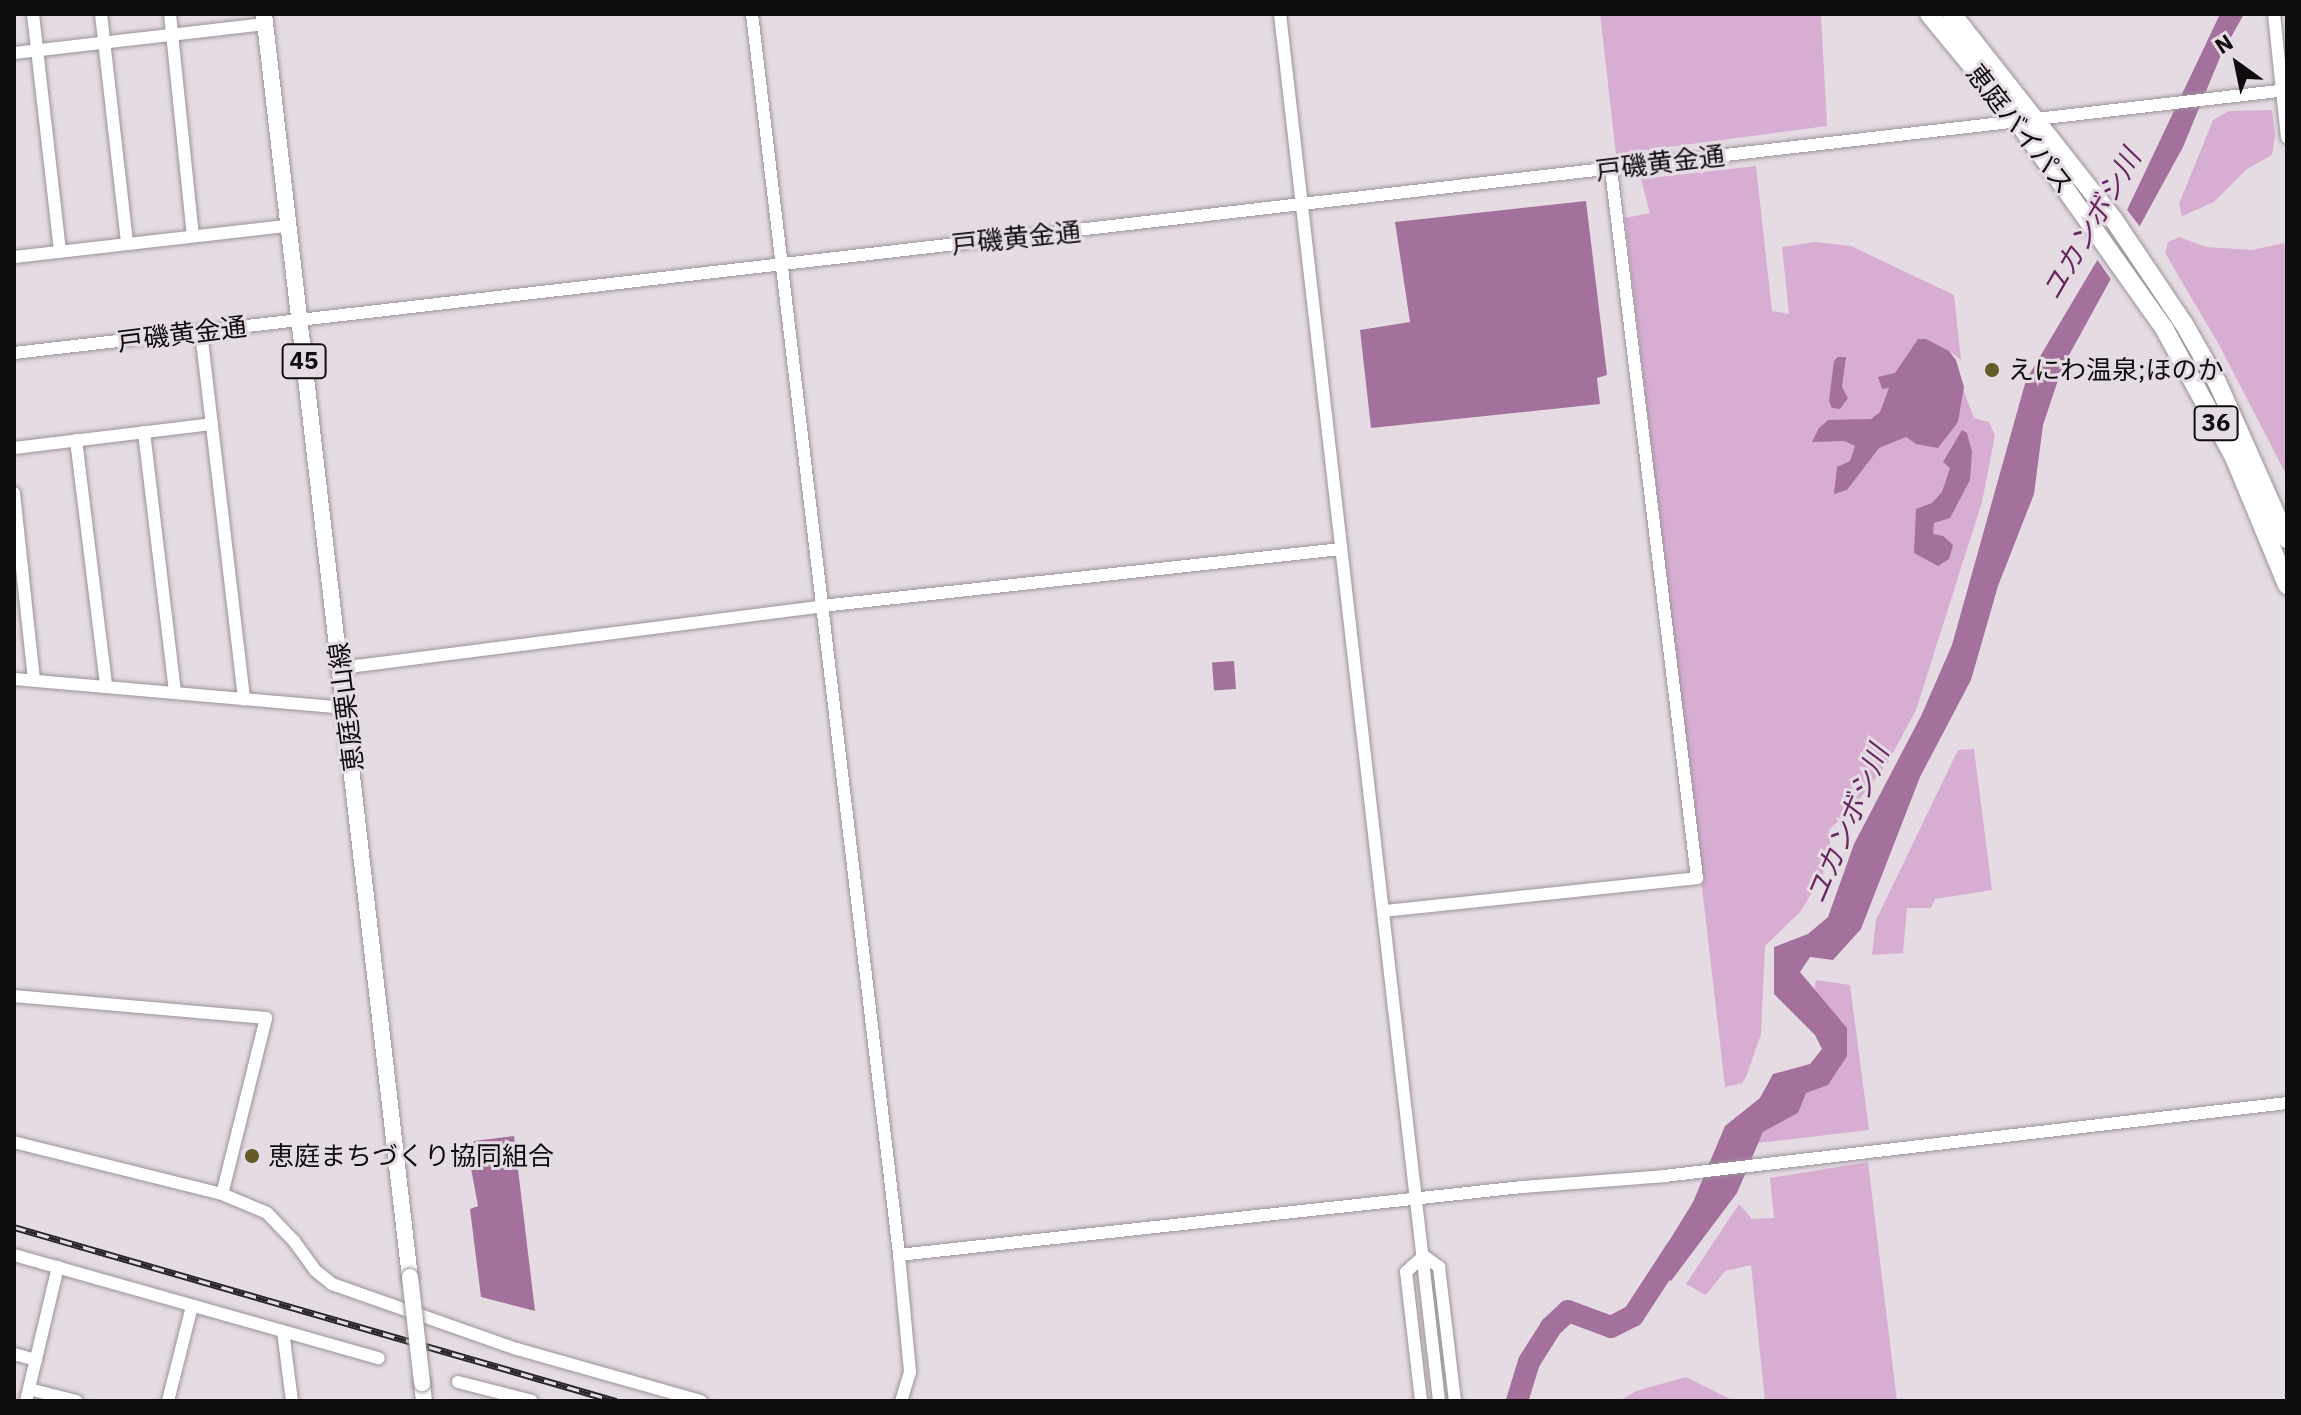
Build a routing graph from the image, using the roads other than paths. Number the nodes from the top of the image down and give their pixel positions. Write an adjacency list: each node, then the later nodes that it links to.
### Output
1 (33, 14): 12 (street)
2 (101, 14): 11 (street)
3 (170, 14): 10 (street)
4 (752, 14): 24 (street)
5 (1280, 14): 18 (street)
6 (1929, 14): 15 (highway, 恵庭バイパス / 36)
7 (1952, 14): 15 (highway, 恵庭バイパス / 36)
8 (2274, 15): 14 (street)
9 (264, 19): 10 (street); 19 (main road, 恵庭栗山線 / 45)
10 (172, 34): 11 (street); 20 (street)
11 (104, 43): 12 (street); 21 (street)
12 (38, 51): 13 (street); 22 (street)
13 (14, 53)
14 (2284, 91): 15 (street, 戸磯黄金通); 16 (street)
15 (2027, 121): 17 (street, 戸磯黄金通); 33 (highway, 恵庭バイパス / 36); 35 (highway, 恵庭バイパス / 36)
16 (2287, 137)
17 (1611, 169): 18 (street, 戸磯黄金通); 45 (street)
18 (1302, 205): 24 (street, 戸磯黄金通); 34 (street)
19 (288, 226): 20 (street); 25 (main road, 恵庭栗山線 / 45)
20 (193, 236): 21 (street)
21 (127, 243): 22 (street)
22 (60, 251): 23 (street)
23 (14, 257)
24 (782, 263): 25 (street, 戸磯黄金通); 37 (street)
25 (300, 321): 26 (street, 戸磯黄金通); 38 (main road, 恵庭栗山線 / 45)
26 (201, 332): 27 (street, 戸磯黄金通); 28 (street)
27 (14, 353)
28 (212, 424): 29 (street); 43 (street)
29 (144, 432): 30 (street); 42 (street)
30 (76, 440): 31 (street); 41 (street)
31 (14, 448)
32 (14, 493): 40 (street)
33 (2287, 539)
34 (1341, 549): 37 (street); 45 (street)
35 (2281, 556): 36 (highway, 恵庭バイパス / 36)
36 (2287, 585)
37 (822, 606): 38 (street); 52 (street)
38 (341, 668): 44 (main road, 恵庭栗山線 / 45)
39 (14, 679): 40 (street)
40 (34, 680): 41 (street)
41 (106, 685): 42 (street)
42 (175, 693): 43 (street)
43 (244, 699): 44 (street)
44 (346, 708): 65 (main road, 恵庭栗山線 / 45, bridge)
45 (1384, 911): 50 (street)
46 (14, 996): 49 (street)
47 (2287, 1103): 50 (street)
48 (14, 1142): 49 (street)
49 (222, 1194): 67 (street)
50 (1416, 1199): 52 (street); 53 (street)
51 (14, 1255): 54 (street)
52 (899, 1255): 68 (street)
53 (1424, 1256): 69 (street); 70 (street); 71 (street)
54 (58, 1267): 55 (street); 59 (street)
55 (192, 1306): 56 (street); 63 (street)
56 (283, 1331): 58 (street); 64 (street)
57 (14, 1354): 59 (street)
58 (379, 1358)
59 (36, 1360): 61 (street)
60 (458, 1382): 66 (street)
61 (27, 1395): 62 (street)
62 (76, 1401)
63 (168, 1401)
64 (292, 1401)
65 (424, 1401)
66 (532, 1401)
67 (701, 1401)
68 (901, 1401)
69 (1421, 1401)
70 (1439, 1401)
71 (1455, 1401)

